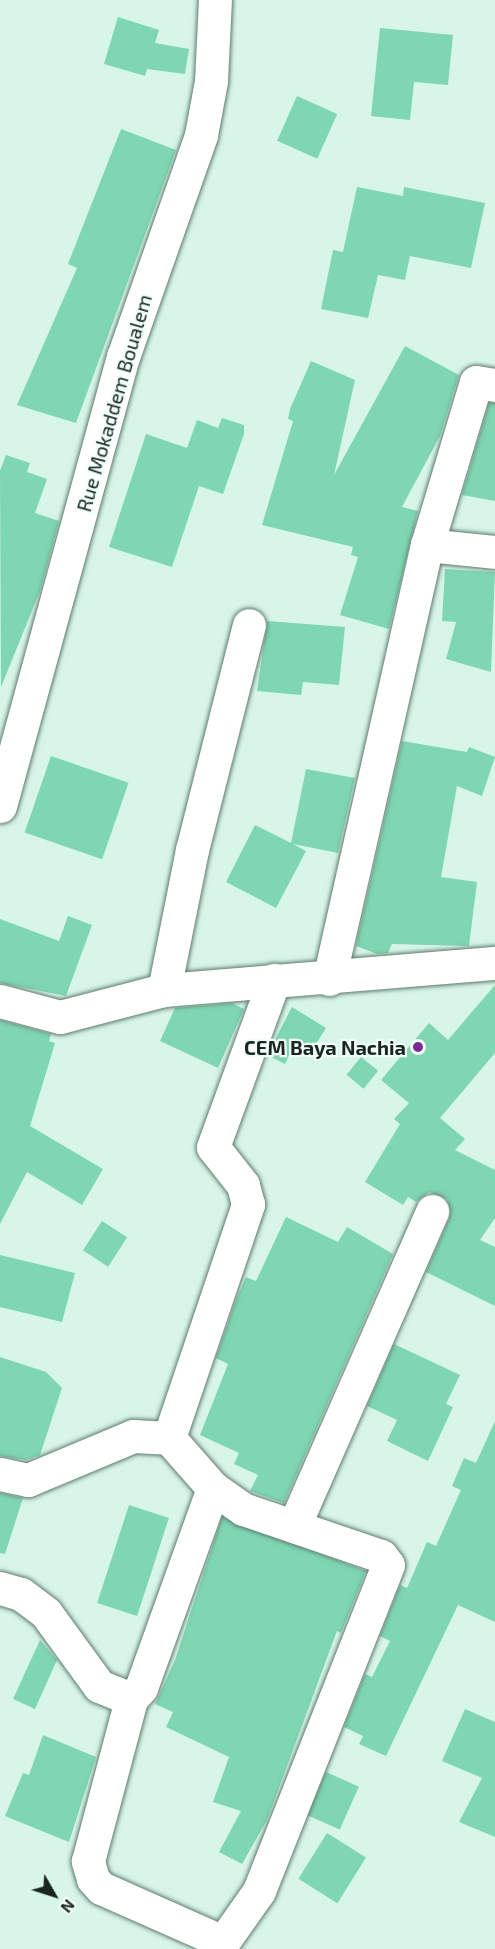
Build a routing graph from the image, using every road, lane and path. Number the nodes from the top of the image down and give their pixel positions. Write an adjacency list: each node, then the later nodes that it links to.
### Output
1 (214, 0): 6 (street, Rue Mokaddem Boualem)
2 (495, 385): 3 (street)
3 (427, 545): 4 (street); 8 (street)
4 (495, 552)
5 (249, 625): 10 (street)
6 (0, 806)
7 (495, 963): 8 (street)
8 (329, 979): 9 (street)
9 (274, 980): 10 (street); 13 (street)
10 (164, 990): 11 (street)
11 (0, 1001)
12 (432, 1211): 16 (street)
13 (169, 1438): 14 (street); 15 (street)
14 (0, 1474)
15 (213, 1488): 16 (street); 18 (street)
16 (294, 1526): 19 (street)
17 (0, 1588): 18 (street)
18 (131, 1699): 19 (street)
19 (231, 1946)

